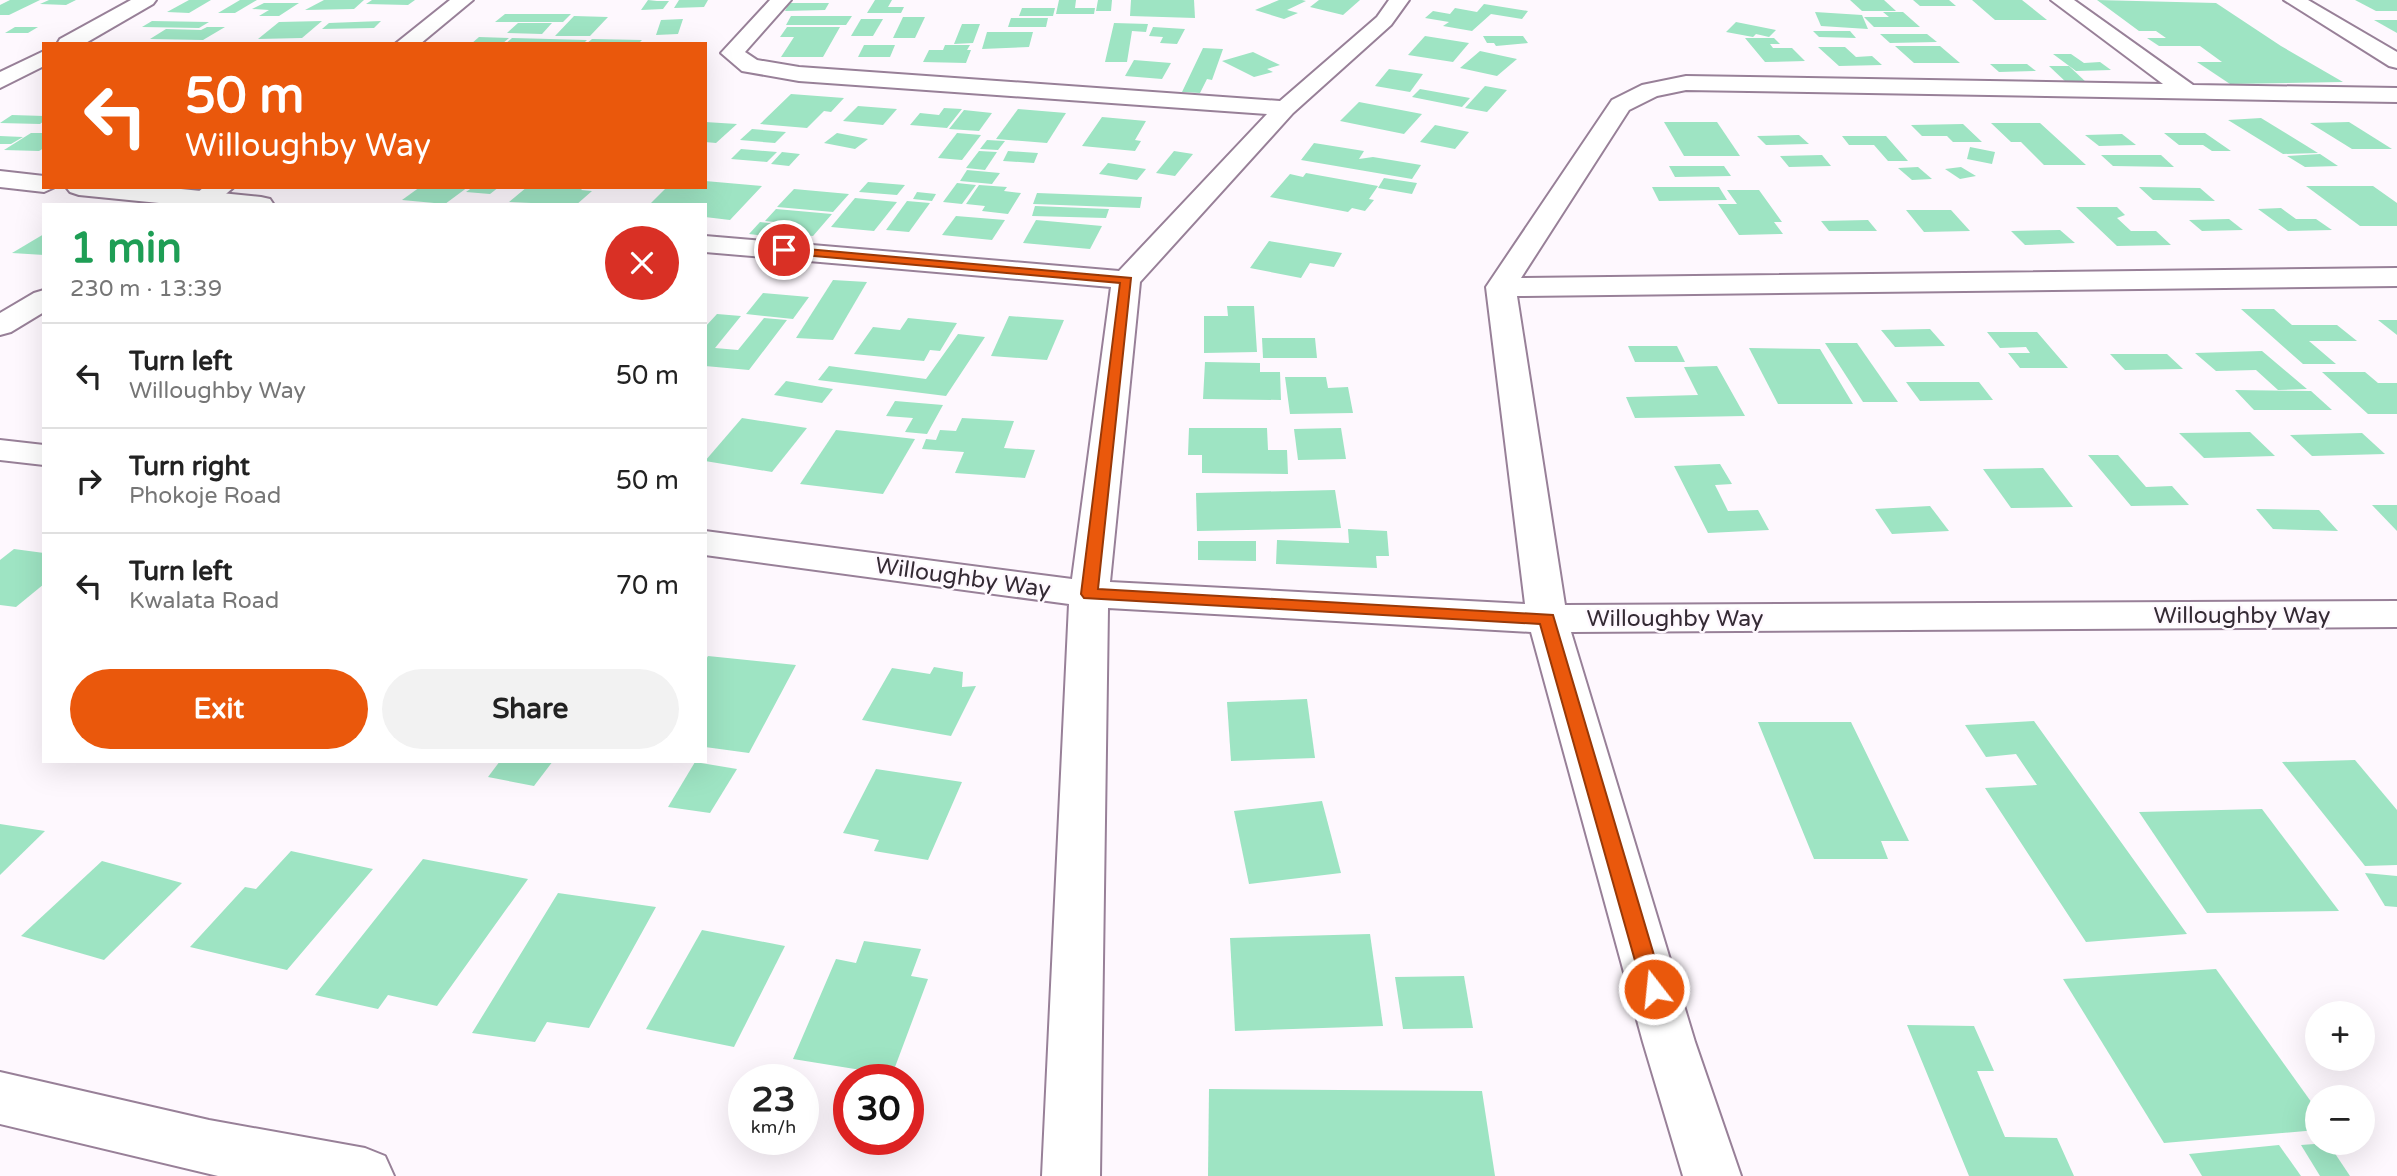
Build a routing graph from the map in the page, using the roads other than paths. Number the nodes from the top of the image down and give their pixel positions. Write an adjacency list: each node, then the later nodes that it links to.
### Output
1 (146, 0): 7 (street)
2 (463, 0): 8 (street)
3 (780, 0): 14 (street)
4 (1399, 0): 14 (street)
5 (2061, 0): 12 (street)
6 (2294, 0): 10 (street)
7 (72, 42)
8 (409, 42)
9 (42, 58): 11 (street)
10 (2397, 61)
11 (0, 81)
12 (2188, 92): 13 (street); 23 (street)
13 (2397, 94)
14 (1285, 108): 22 (street)
15 (0, 179): 16 (street)
16 (42, 184)
17 (105, 189): 18 (street)
18 (207, 197): 19 (street)
19 (248, 203)
20 (707, 244): 22 (street)
21 (2397, 276): 23 (street)
22 (1126, 280): 29 (street)
23 (1501, 287): 31 (street)
24 (42, 300): 25 (street)
25 (0, 326)
26 (0, 450): 27 (street)
27 (42, 455)
28 (707, 543): 29 (street, Willoughby Way)
29 (1089, 594): 31 (street, Willoughby Way); 35 (street)
30 (2397, 614): 31 (street, Willoughby Way)
31 (1547, 619): 36 (street)
32 (0, 1098): 33 (street)
33 (198, 1161): 34 (street)
34 (365, 1176)
35 (1072, 1176)
36 (1712, 1176)

